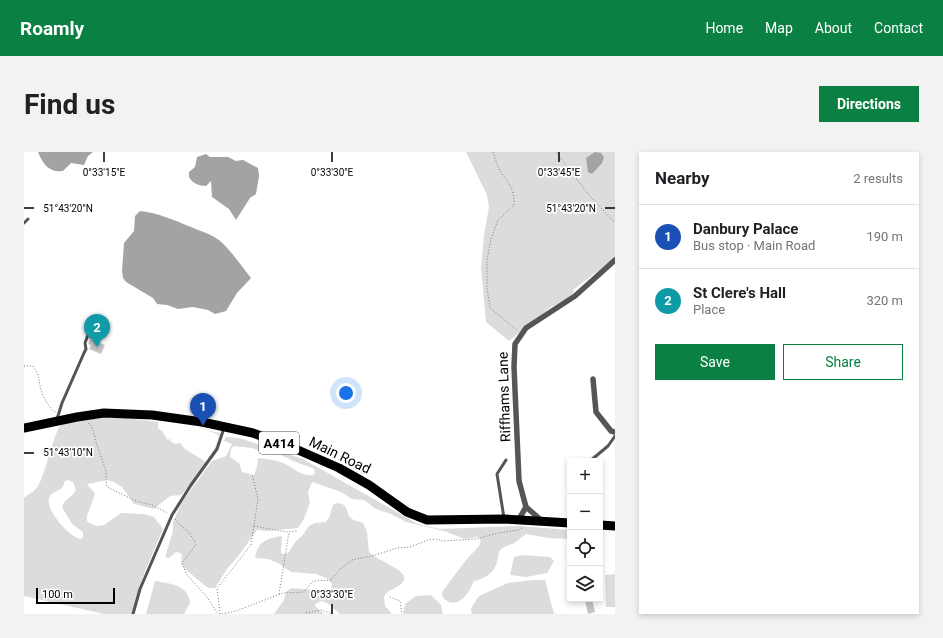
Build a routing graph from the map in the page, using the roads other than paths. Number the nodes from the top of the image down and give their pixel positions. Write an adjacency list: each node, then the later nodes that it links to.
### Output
1 (28, 219): 2 (lane)
2 (24, 223)
3 (615, 260): 13 (street, Riffhams Lane)
4 (89, 332): 6 (lane)
5 (593, 379): 9 (street)
6 (58, 417): 7 (main road, Main Road / A414); 8 (main road, Main Road / A414)
7 (224, 426): 14 (main road, Main Road / A414); 20 (lane)
8 (24, 428)
9 (615, 432)
10 (615, 436): 11 (lane)
11 (594, 458)
12 (506, 460): 14 (lane)
13 (526, 507): 15 (street); 16 (street)
14 (504, 519): 15 (main road, Main Road / A414)
15 (523, 520): 16 (main road, A414)
16 (542, 521): 17 (main road, A414)
17 (567, 523)
18 (603, 525): 19 (main road)
19 (615, 526)
20 (133, 614)

